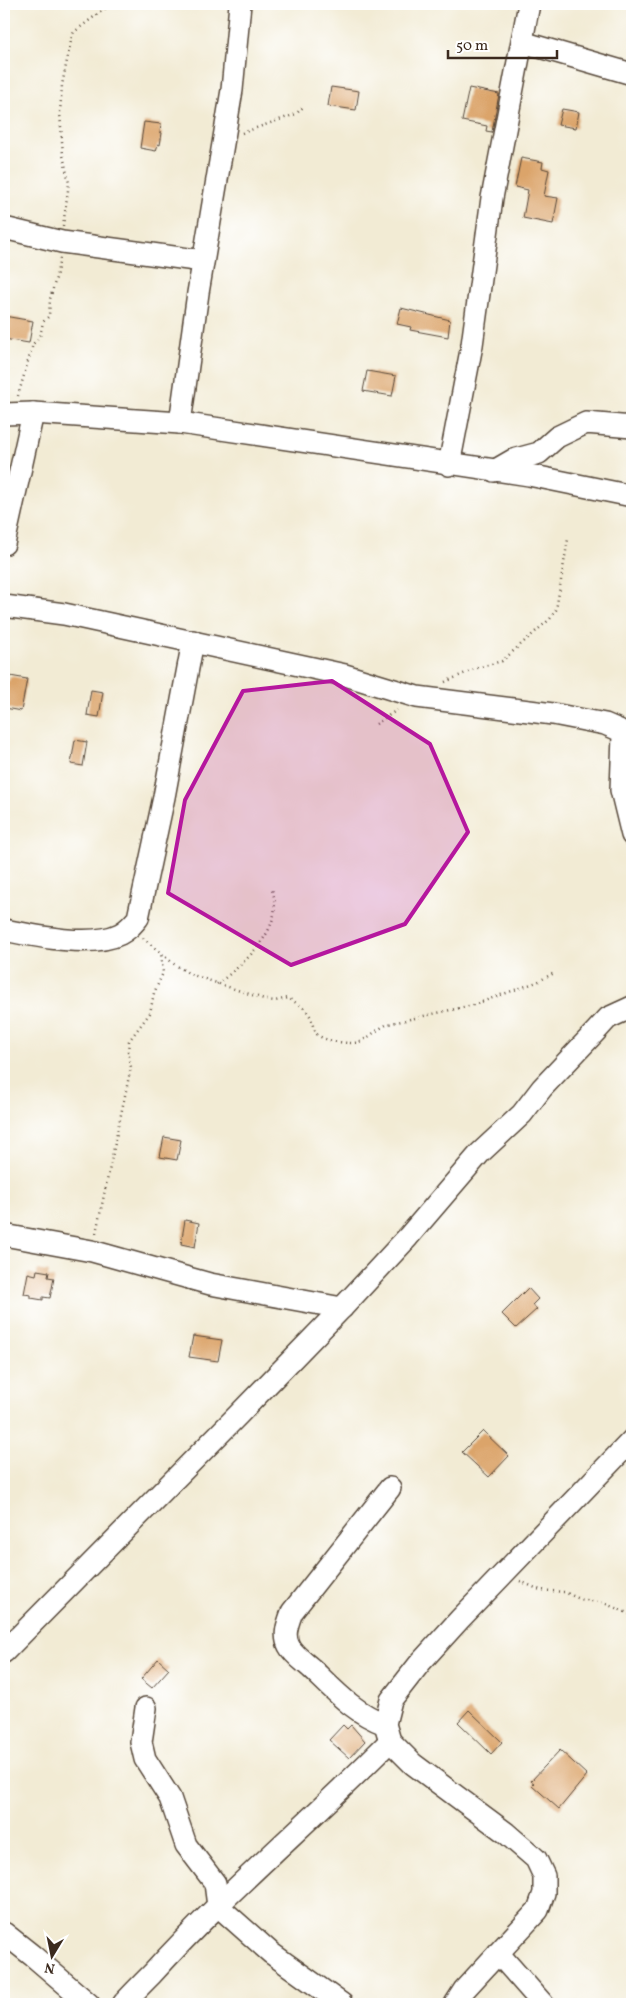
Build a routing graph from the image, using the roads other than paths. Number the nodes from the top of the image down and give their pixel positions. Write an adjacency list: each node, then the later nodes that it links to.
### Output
1 (240, 4): 6 (street)
2 (529, 4): 3 (street)
3 (522, 42): 4 (street); 10 (street)
4 (632, 74)
5 (4, 228): 6 (street)
6 (203, 261): 8 (street)
7 (17, 414): 8 (street); 13 (street)
8 (180, 422): 10 (street)
9 (632, 427): 11 (street)
10 (449, 464): 11 (street)
11 (494, 471): 12 (street)
12 (632, 496)
13 (4, 544)
14 (4, 606): 15 (street)
15 (193, 641): 16 (street); 17 (street)
16 (632, 835)
17 (4, 930)
18 (632, 1007): 20 (street)
19 (4, 1235): 20 (street)
20 (342, 1308): 23 (street)
21 (632, 1440): 25 (street)
22 (390, 1488): 25 (street)
23 (4, 1652)
24 (146, 1708): 26 (street)
25 (387, 1732): 26 (street); 28 (street)
26 (218, 1906): 30 (street); 31 (street)
27 (4, 1933): 29 (street)
28 (498, 1953): 32 (street); 33 (street)
29 (89, 2004)
30 (123, 2004)
31 (342, 2004)
32 (454, 2004)
33 (543, 2004)

